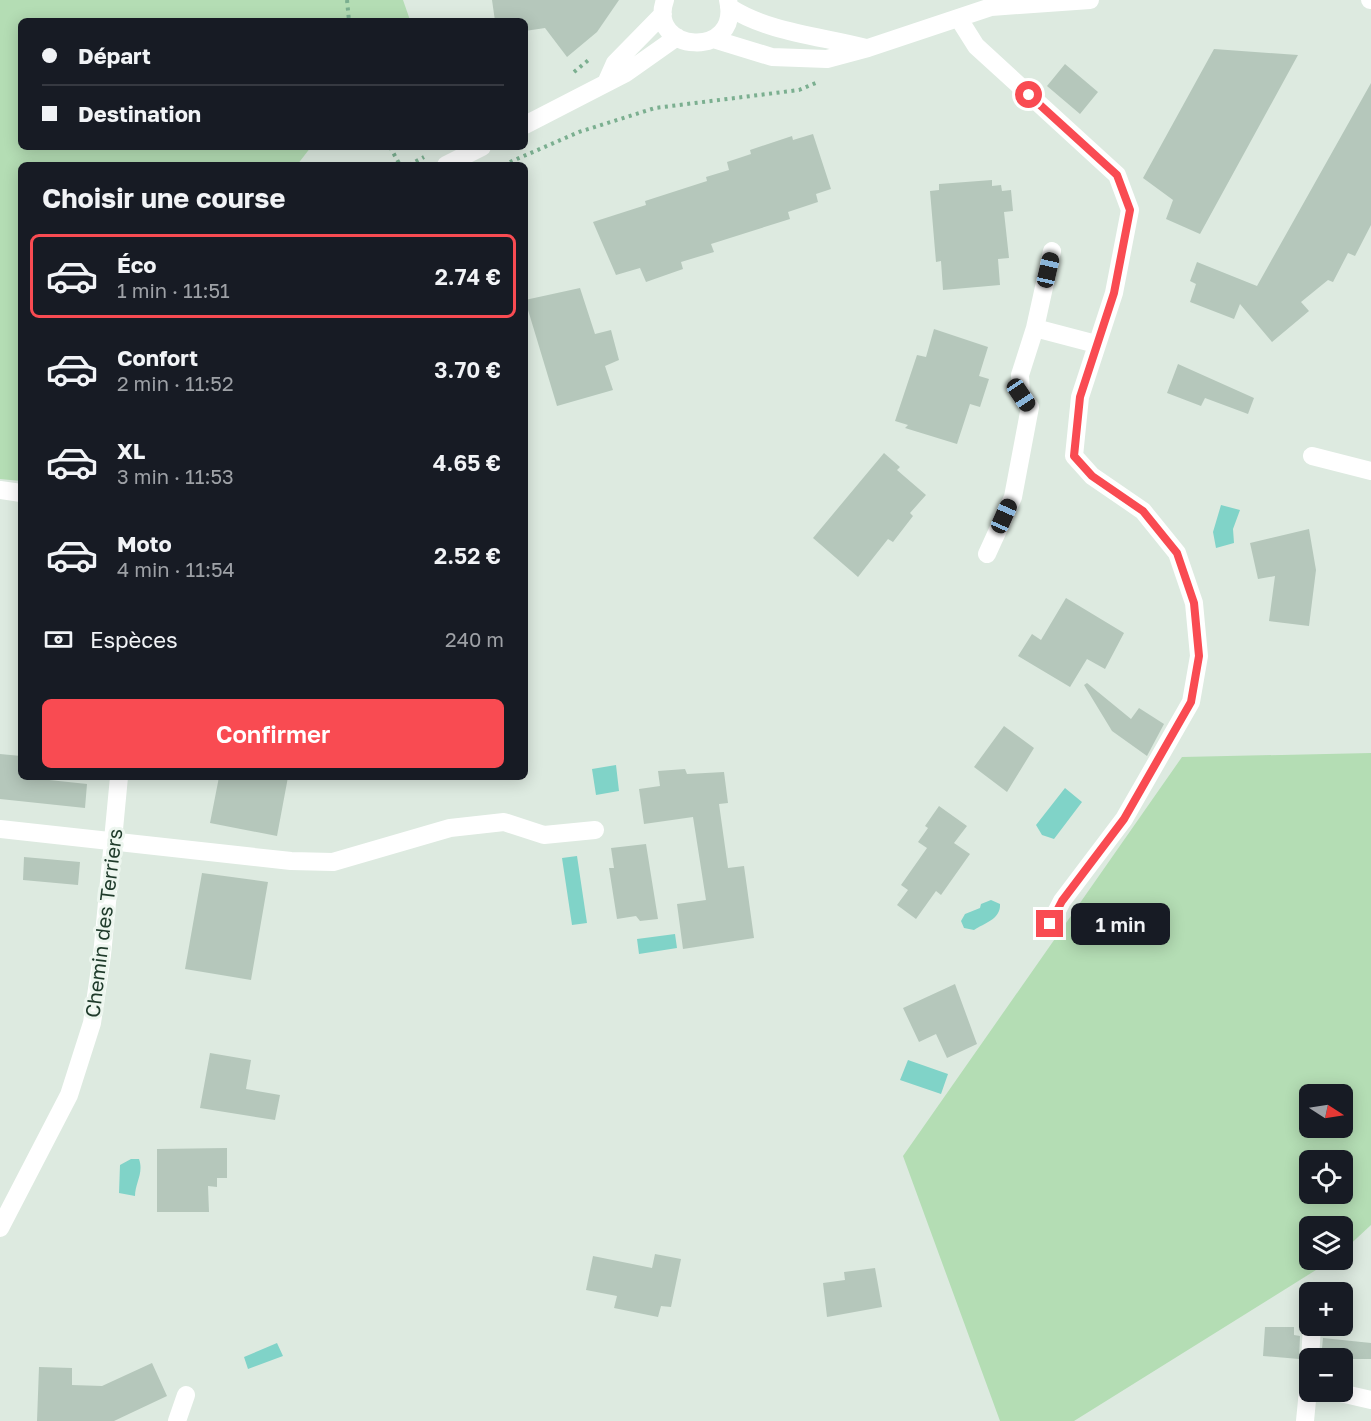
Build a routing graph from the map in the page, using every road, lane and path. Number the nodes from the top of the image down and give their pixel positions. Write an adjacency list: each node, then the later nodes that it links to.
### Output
1 (347, 0): 6 (path)
2 (1090, 0): 4 (street)
3 (729, 3): 9 (street); 10 (street)
4 (992, 3): 7 (street)
5 (664, 7): 8 (street); 14 (street)
6 (349, 18)
7 (959, 19): 10 (street); 21 (street)
8 (677, 37): 9 (street); 14 (street)
9 (713, 39): 10 (street)
10 (868, 48)
11 (598, 52): 12 (path)
12 (572, 74)
13 (820, 80): 18 (path)
14 (607, 81): 15 (street)
15 (528, 123)
16 (476, 150): 17 (street)
17 (452, 162)
18 (509, 162)
19 (1052, 251): 20 (street)
20 (1035, 328): 21 (street); 26 (street)
21 (1096, 344): 31 (street)
22 (1312, 456): 23 (street)
23 (1371, 471)
24 (0, 490): 25 (street)
25 (18, 493)
26 (987, 554)
27 (118, 780): 30 (street, Chemin des Terriers)
28 (0, 829): 30 (street)
29 (594, 830): 30 (street)
30 (113, 843): 32 (street, Chemin des Terriers)
31 (1050, 924)
32 (2, 1218)
33 (186, 1395): 37 (street)
34 (1353, 1396): 35 (street)
35 (1371, 1400)
36 (1307, 1402): 38 (street)
37 (177, 1421)
38 (1305, 1421)

